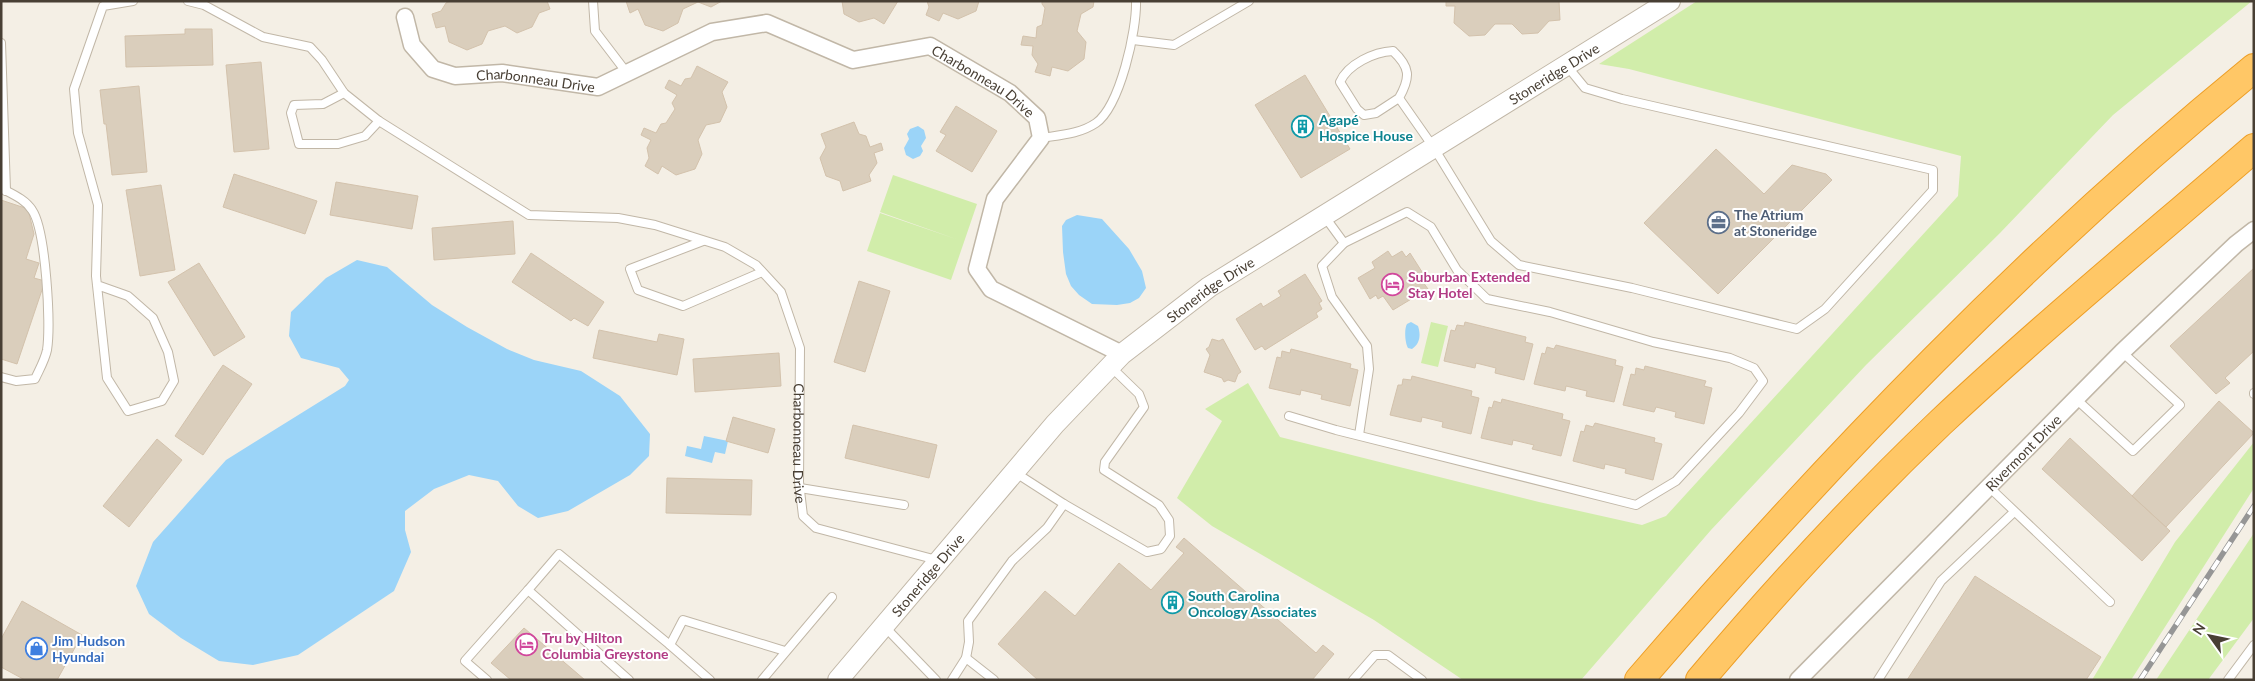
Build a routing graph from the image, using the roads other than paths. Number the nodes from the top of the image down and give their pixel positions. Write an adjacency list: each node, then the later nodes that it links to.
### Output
1 (133, 1): 25 (lane)
2 (188, 1): 13 (lane, Charbonneau Drive)
3 (593, 1): 12 (lane)
4 (1136, 1): 8 (lane)
5 (1248, 1): 8 (lane)
6 (1670, 1): 10 (street, Stoneridge Drive)
7 (405, 17): 12 (street, Charbonneau Drive)
8 (1133, 40): 16 (lane)
9 (1, 43): 19 (lane)
10 (1566, 66): 17 (street, Stoneridge Drive); 17 (lane)
11 (2254, 68): 57 (highway)
12 (626, 73): 16 (street, Charbonneau Drive)
13 (344, 93): 15 (lane, Charbonneau Drive); 15 (lane)
14 (1399, 98): 14 (lane); 17 (lane)
15 (379, 121): 22 (lane, Charbonneau Drive)
16 (1041, 138): 27 (street, Charbonneau Drive)
17 (1434, 148): 20 (street, Stoneridge Drive)
18 (2254, 148): 58 (highway)
19 (3, 189): 28 (lane)
20 (1324, 215): 23 (lane); 27 (street, Stoneridge Drive)
21 (2254, 230): 26 (street, Rivermont Drive)
22 (703, 241): 24 (lane, Charbonneau Drive); 24 (lane)
23 (1344, 243): 31 (lane); 31 (lane)
24 (762, 272): 34 (lane, Charbonneau Drive)
25 (97, 285): 25 (lane)
26 (2122, 352): 29 (street, Rivermont Drive); 29 (lane)
27 (1116, 360): 32 (street, Stoneridge Drive); 35 (lane)
28 (1, 377)
29 (2076, 399): 33 (street, Rivermont Drive)
30 (1289, 416): 31 (lane)
31 (1359, 435)
32 (1014, 472): 35 (lane); 38 (street, Stoneridge Drive)
33 (1989, 487): 37 (lane); 59 (street, Rivermont Drive)
34 (800, 488): 36 (lane); 38 (lane, Charbonneau Drive)
35 (1064, 504): 46 (lane)
36 (904, 505)
37 (2014, 512): 41 (lane); 60 (lane)
38 (939, 561): 42 (street, Stoneridge Drive)
39 (528, 590): 43 (lane); 47 (lane); 48 (lane)
40 (832, 597): 45 (lane)
41 (2110, 602)
42 (884, 626): 51 (street, Stoneridge Drive); 52 (lane)
43 (670, 645): 45 (lane); 49 (lane)
44 (2254, 645): 61 (lane)
45 (785, 651): 50 (lane)
46 (966, 658): 53 (lane); 54 (lane)
47 (487, 680)
48 (629, 680)
49 (710, 680)
50 (762, 680)
51 (838, 680)
52 (936, 680)
53 (952, 680)
54 (994, 680)
55 (1353, 680): 56 (lane)
56 (1422, 680)
57 (1639, 680)
58 (1700, 680)
59 (1798, 680)
60 (1878, 680)
61 (2228, 680)

